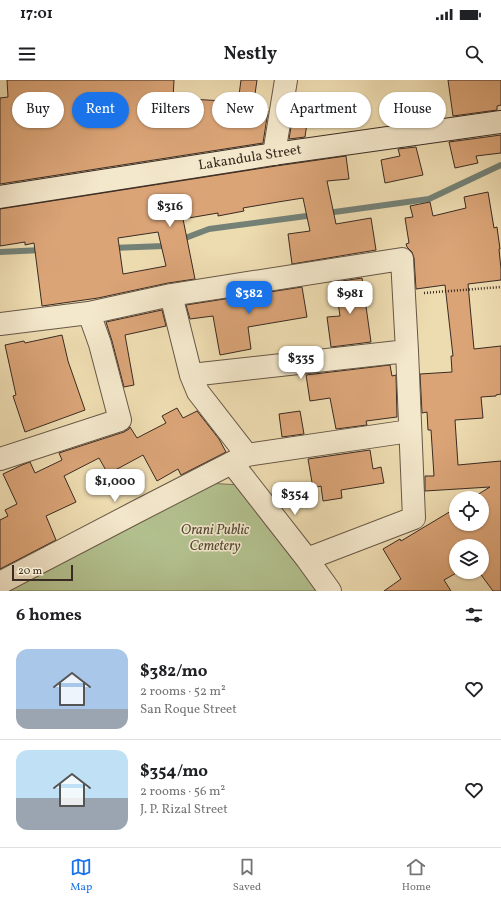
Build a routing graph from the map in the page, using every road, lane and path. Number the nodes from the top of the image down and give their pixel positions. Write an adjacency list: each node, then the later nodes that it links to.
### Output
1 (286, 80): 3 (street)
2 (501, 122): 3 (street, Lakandula Street)
3 (274, 154): 4 (street, Lakandula Street)
4 (0, 196)
5 (501, 287): 7 (path)
6 (172, 295): 7 (street); 8 (street); 11 (street)
7 (404, 295): 10 (street)
8 (89, 313): 9 (street); 13 (street)
9 (0, 324)
10 (407, 351): 11 (street); 12 (street)
11 (191, 375): 14 (street)
12 (410, 431): 14 (street); 15 (street)
13 (0, 459)
14 (240, 459): 15 (street); 16 (street)
15 (308, 559): 17 (street)
16 (0, 583)
17 (330, 591)

